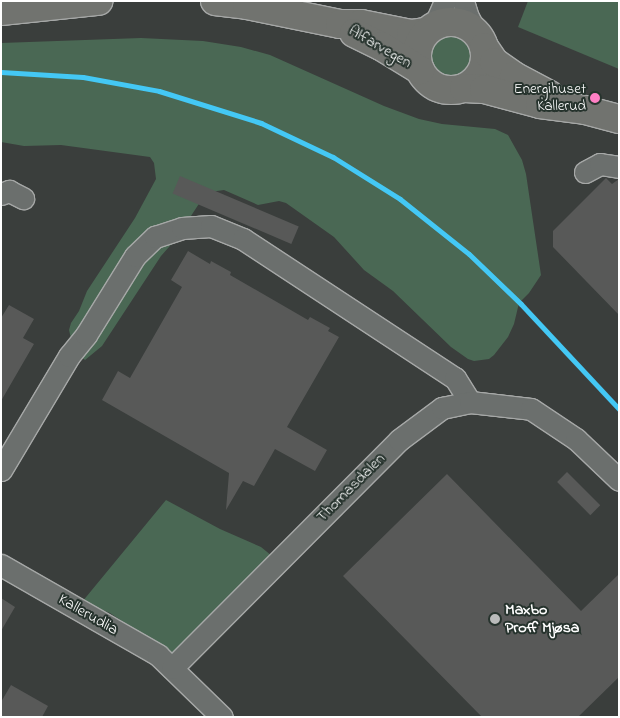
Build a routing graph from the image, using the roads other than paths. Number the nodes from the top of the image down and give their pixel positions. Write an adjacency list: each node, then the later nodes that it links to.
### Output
1 (98, 1): 5 (main road)
2 (216, 1): 6 (main road, Alfarvegen)
3 (445, 1): 7 (street)
4 (463, 1): 8 (street)
5 (1, 11)
6 (340, 24): 7 (main road, Alfarvegen); 9 (main road, Alfarvegen)
7 (430, 29): 8 (main road); 9 (main road)
8 (480, 40): 10 (main road); 11 (main road)
9 (420, 70): 10 (main road)
10 (464, 88): 11 (main road)
11 (585, 110): 12 (main road)
12 (619, 119)
13 (619, 167): 14 (street)
14 (585, 172)
15 (1, 194): 16 (street)
16 (23, 198)
17 (470, 402): 18 (street); 19 (street, Thomasdalen); 21 (street, Thomasdalen)
18 (1, 470)
19 (619, 480)
20 (1, 565): 21 (street, Kallerudlia)
21 (172, 668): 22 (street)
22 (222, 717)

